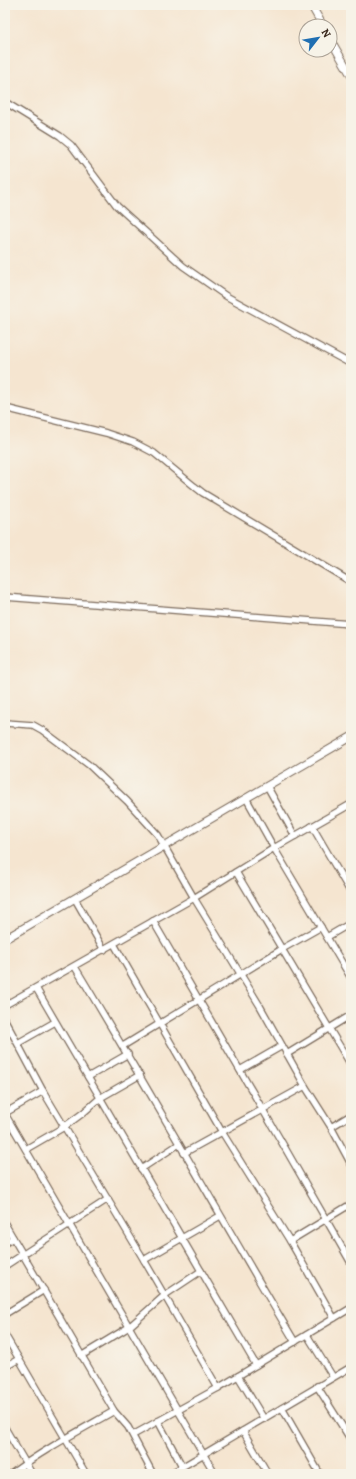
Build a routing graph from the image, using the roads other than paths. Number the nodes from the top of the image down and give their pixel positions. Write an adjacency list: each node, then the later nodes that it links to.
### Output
1 (311, 5): 2 (street)
2 (318, 18)
3 (338, 53): 4 (street)
4 (351, 75)
5 (5, 102): 6 (street)
6 (351, 364)
7 (5, 408): 8 (street)
8 (351, 582)
9 (5, 597): 10 (street)
10 (351, 624)
11 (5, 723): 18 (street)
12 (351, 737): 13 (street)
13 (267, 786): 14 (street); 17 (street)
14 (246, 798): 18 (street); 19 (street)
15 (351, 804): 16 (street)
16 (312, 826): 17 (street); 21 (street)
17 (295, 836): 19 (street)
18 (165, 846): 22 (street); 23 (street)
19 (274, 848): 20 (street); 26 (street)
20 (236, 872): 22 (street); 30 (street)
21 (351, 893)
22 (194, 898): 24 (street); 35 (street)
23 (75, 899): 28 (street); 31 (street)
24 (153, 921): 29 (street); 38 (street)
25 (351, 923): 27 (street)
26 (321, 927): 27 (street); 30 (street)
27 (327, 937): 34 (street)
28 (5, 939)
29 (114, 944): 31 (street); 43 (street)
30 (282, 949): 35 (street); 44 (street)
31 (104, 950): 33 (street)
32 (351, 963): 34 (street)
33 (75, 966): 37 (street); 46 (street)
34 (345, 967): 36 (street)
35 (240, 974): 38 (street); 47 (street)
36 (351, 978)
37 (36, 988): 39 (street); 42 (street)
38 (199, 1000): 43 (street); 51 (street)
39 (5, 1005)
40 (351, 1015): 44 (street)
41 (5, 1020): 45 (street)
42 (55, 1022): 45 (street); 53 (street)
43 (159, 1023): 46 (street); 62 (street)
44 (329, 1028): 49 (street); 50 (street)
45 (18, 1043): 55 (street)
46 (123, 1046): 48 (street)
47 (282, 1046): 49 (street); 51 (street)
48 (128, 1054): 52 (street); 53 (street)
49 (287, 1054): 54 (street)
50 (351, 1065)
51 (240, 1070): 57 (street)
52 (140, 1075): 56 (street); 63 (street)
53 (88, 1077): 56 (street)
54 (305, 1086): 57 (street); 61 (street)
55 (43, 1091): 58 (street); 60 (street)
56 (100, 1098): 60 (street); 67 (street)
57 (263, 1109): 62 (street); 71 (street)
58 (5, 1113): 64 (street)
59 (351, 1115): 61 (street)
60 (64, 1127): 64 (street); 68 (street)
61 (331, 1127): 66 (street)
62 (222, 1132): 65 (street); 76 (street)
63 (179, 1144): 65 (street); 67 (street)
64 (26, 1150): 73 (street)
65 (184, 1153): 70 (street)
66 (351, 1164)
67 (141, 1169): 75 (street)
68 (108, 1199): 73 (street); 79 (street)
69 (351, 1204): 71 (street)
70 (220, 1216): 75 (street); 91 (street)
71 (325, 1219): 76 (street); 80 (street)
72 (5, 1224): 74 (street)
73 (68, 1224): 78 (street); 88 (street)
74 (13, 1238): 77 (street); 78 (street)
75 (182, 1238): 79 (street); 82 (street)
76 (290, 1241): 87 (street)
77 (5, 1243)
78 (23, 1255): 81 (street); 83 (street)
79 (144, 1260): 84 (street)
80 (351, 1264)
81 (5, 1266)
82 (201, 1271): 84 (street); 94 (street)
83 (44, 1290): 86 (street); 92 (street)
84 (165, 1295): 88 (street); 100 (street)
85 (351, 1308): 87 (street)
86 (5, 1314)
87 (334, 1318): 90 (street)
88 (129, 1327): 92 (street); 102 (street)
89 (5, 1335): 93 (street)
90 (307, 1335): 91 (street); 98 (street)
91 (295, 1342): 94 (street)
92 (81, 1356): 103 (street)
93 (19, 1359): 95 (street); 109 (street)
94 (256, 1365): 97 (street)
95 (5, 1367)
96 (351, 1367): 98 (street)
97 (238, 1376): 100 (street); 104 (street)
98 (333, 1377): 99 (street)
99 (317, 1386): 101 (street); 110 (street)
100 (218, 1388): 102 (street)
101 (282, 1408): 104 (street); 121 (street)
102 (177, 1410): 105 (street); 111 (street)
103 (114, 1412): 108 (street); 109 (street)
104 (264, 1419): 107 (street)
105 (158, 1422): 108 (street); 113 (street)
106 (5, 1428): 112 (street)
107 (243, 1431): 111 (street); 120 (street)
108 (133, 1435): 117 (street)
109 (65, 1439): 112 (street); 116 (street)
110 (351, 1440)
111 (204, 1454): 113 (street); 119 (street)
112 (26, 1463): 114 (street); 115 (street)
113 (182, 1466): 118 (street)
114 (11, 1474)
115 (32, 1474)
116 (86, 1474)
117 (153, 1474)
118 (170, 1474)
119 (215, 1474)
120 (268, 1474)
121 (320, 1474)

